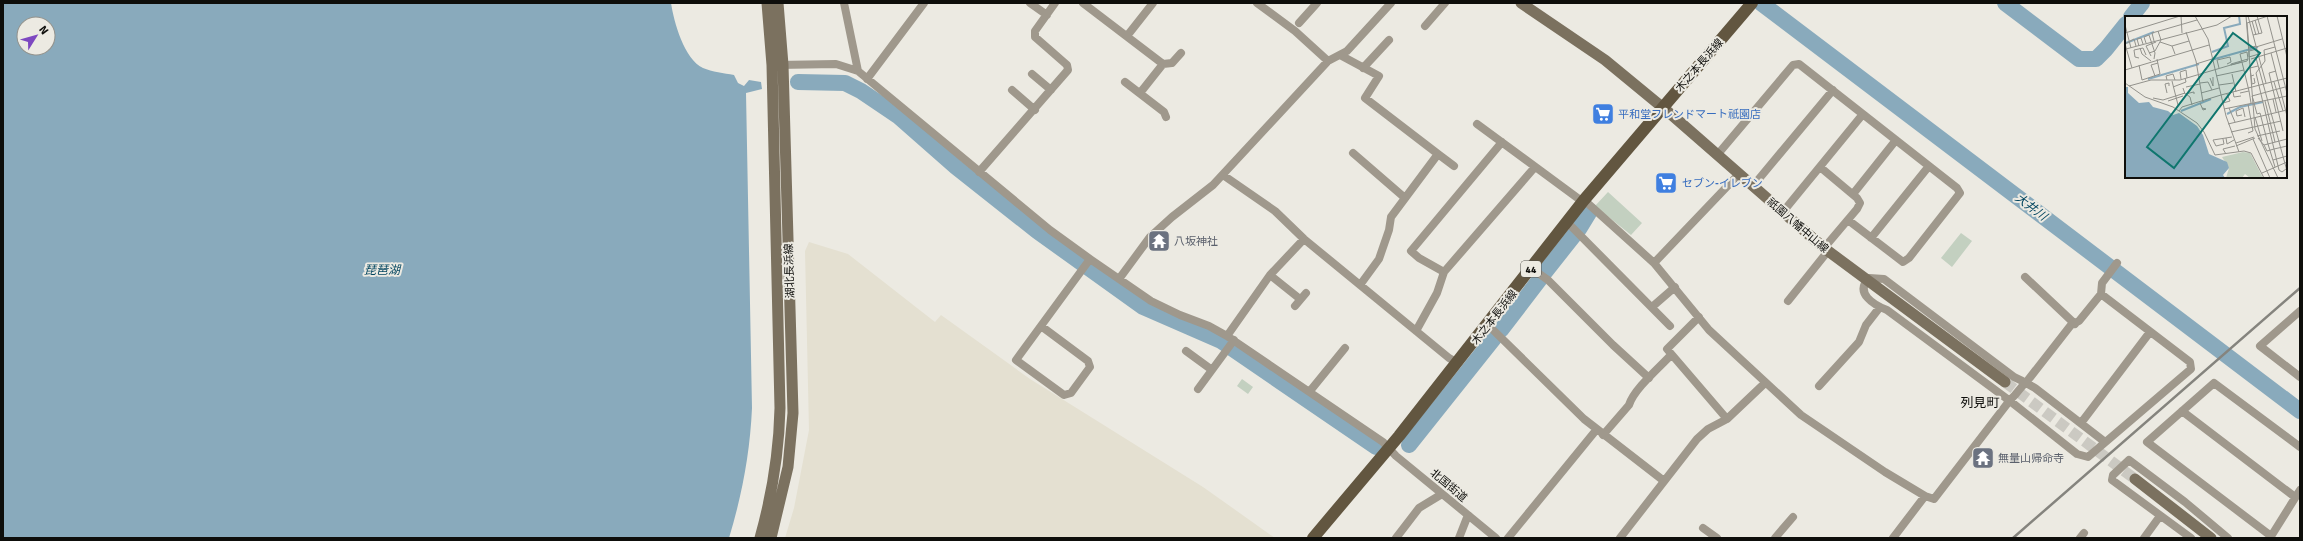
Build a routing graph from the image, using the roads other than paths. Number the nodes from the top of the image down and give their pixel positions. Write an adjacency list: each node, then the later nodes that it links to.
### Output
1 (767, 3): 24 (main road, 湖北長浜線)
2 (778, 3): 24 (main road, 湖北長浜線)
3 (844, 3): 26 (street)
4 (924, 3): 28 (street)
5 (1030, 3): 15 (street)
6 (1055, 3): 15 (street)
7 (1152, 3): 18 (street)
8 (1257, 3): 22 (street)
9 (1317, 3): 16 (street)
10 (1391, 3): 21 (street)
11 (1445, 3): 17 (street)
12 (1521, 3): 34 (main road, 祇園八幡中山線)
13 (1752, 3): 34 (main road, 木之本長浜線 / 44)
14 (1088, 4): 18 (street)
15 (1047, 15): 31 (street)
16 (1299, 23)
17 (1425, 26)
18 (1127, 36): 23 (street)
19 (1389, 40): 25 (street)
20 (1181, 53): 23 (street)
21 (1340, 55): 22 (street); 25 (street)
22 (1328, 61): 50 (street)
23 (1163, 64): 33 (street)
24 (778, 65): 26 (street); 120 (main road, 湖北長浜線); 121 (main road, 湖北長浜線)
25 (1364, 68): 42 (street)
26 (858, 71): 28 (street, 北国街道)
27 (1032, 74): 31 (street)
28 (868, 79): 48 (street, 北国街道)
29 (1125, 82): 33 (street)
30 (1012, 90): 35 (street)
31 (1051, 90): 35 (street)
32 (1833, 90): 36 (street); 43 (street); 51 (street)
33 (1140, 94): 37 (street)
34 (1662, 107): 43 (main road, 祇園八幡中山線); 54 (main road, 木之本長浜線 / 44)
35 (1035, 110): 48 (street)
36 (1863, 114): 39 (street); 47 (street)
37 (1166, 117)
38 (1477, 124): 40 (street)
39 (1896, 140): 45 (street); 52 (street)
40 (1502, 142): 46 (street); 65 (street)
41 (1353, 153): 53 (street)
42 (1438, 154): 44 (street); 53 (street)
43 (1718, 154): 49 (main road, 祇園八幡中山線)
44 (1454, 166)
45 (1929, 166): 58 (street); 58 (street)
46 (1535, 167): 54 (street); 65 (street)
47 (1820, 168): 52 (street); 55 (street)
48 (979, 172): 61 (street, 北国街道)
49 (1739, 174): 51 (main road, 祇園八幡中山線); 62 (street)
50 (1223, 175): 59 (street); 68 (street)
51 (1753, 186): 55 (main road, 祇園八幡中山線)
52 (1853, 194): 56 (street)
53 (1405, 198): 70 (street)
54 (1583, 201): 57 (main road, 木之本長浜線 / 44); 62 (street)
55 (1782, 213): 60 (main road, 祇園八幡中山線)
56 (1848, 220): 58 (street); 60 (street)
57 (1567, 222): 64 (main road, 木之本長浜線 / 44); 75 (street)
58 (1871, 238)
59 (1304, 239): 66 (street); 70 (street)
60 (1826, 250): 69 (main road, 祇園八幡中山線); 74 (street)
61 (1089, 260): 68 (street, 北国街道); 83 (street)
62 (1654, 263): 71 (street)
63 (2114, 266): 72 (street)
64 (1531, 268): 82 (main road, 木之本長浜線 / 44); 94 (street)
65 (1444, 272): 85 (street)
66 (1270, 275): 73 (street); 87 (street)
67 (2025, 277): 81 (street)
68 (1119, 280): 87 (street, 北国街道)
69 (1867, 280): 76 (street); 95 (main road, 祇園八幡中山線); 97 (street)
70 (1360, 285): 85 (street)
71 (1675, 287): 75 (street); 78 (street)
72 (2101, 294): 81 (street); 86 (street)
73 (1300, 299)
74 (1788, 301)
75 (1652, 307): 84 (street)
76 (1880, 307): 98 (street); 101 (street)
77 (2300, 311): 79 (street)
78 (1699, 317): 90 (street); 96 (street)
79 (2293, 317): 80 (street); 93 (street)
80 (2300, 323)
81 (2076, 324): 97 (street)
82 (1488, 325): 91 (main road, 木之本長浜線 / 44); 105 (street)
83 (1041, 326): 83 (street)
84 (1670, 326)
85 (1416, 331): 91 (street)
86 (2150, 332): 104 (street); 107 (street)
87 (1230, 342): 92 (street); 100 (street, 北国街道)
88 (1345, 348): 100 (street)
89 (1186, 351): 92 (street)
90 (1671, 355): 94 (street); 103 (street)
91 (1458, 363): 109 (main road, 木之本長浜線 / 44)
92 (1212, 370): 99 (street)
93 (2300, 377)
94 (1649, 378): 106 (street)
95 (2005, 382)
96 (1765, 383): 103 (street); 114 (street)
97 (2023, 385): 101 (street); 104 (street)
98 (1820, 386)
99 (1198, 389)
100 (1310, 392): 109 (street, 北国街道)
101 (2012, 398): 107 (street); 114 (street)
102 (2182, 411): 108 (street); 112 (street); 119 (street)
103 (1727, 419): 111 (street)
104 (2081, 423): 107 (street)
105 (1597, 429): 106 (street); 126 (street)
106 (1603, 435): 111 (street)
107 (2105, 442)
108 (2300, 447)
109 (1389, 448): 113 (street, 北国街道); 122 (main road, 木之本長浜線 / 44)
110 (2135, 479): 133 (main road)
111 (1664, 481): 127 (street)
112 (2298, 493): 119 (street)
113 (1442, 494): 115 (street, 北国街道); 123 (street)
114 (1925, 496): 130 (street)
115 (1468, 515): 124 (street); 125 (street, 北国街道)
116 (2160, 516): 131 (street); 132 (street); 134 (street)
117 (1793, 517): 129 (street)
118 (1703, 528): 128 (street)
119 (2271, 537)
120 (760, 538)
121 (772, 538)
122 (1313, 538)
123 (1396, 538)
124 (1459, 538)
125 (1495, 538)
126 (1508, 538)
127 (1620, 538)
128 (1717, 538)
129 (1775, 538)
130 (1893, 538)
131 (2144, 538)
132 (2190, 538)
133 (2211, 538)
134 (2228, 538)

